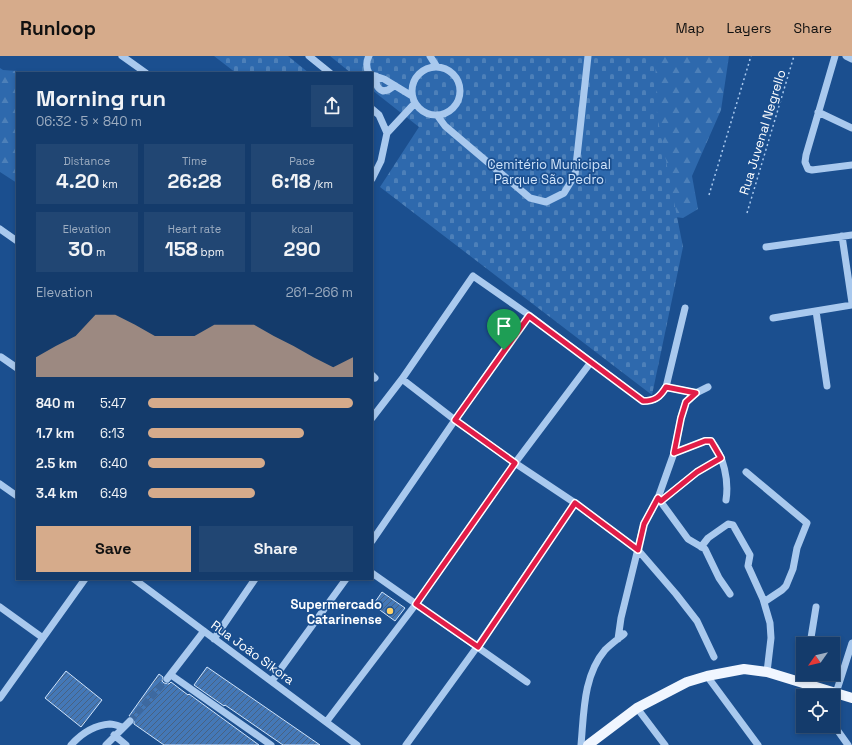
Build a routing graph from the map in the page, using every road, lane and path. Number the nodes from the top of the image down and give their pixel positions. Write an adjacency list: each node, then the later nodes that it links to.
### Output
1 (122, 56): 12 (street)
2 (309, 56): 13 (street)
3 (369, 56): 14 (street)
4 (430, 56): 11 (street)
5 (588, 56): 21 (street)
6 (751, 56): 26 (path)
7 (794, 56): 27 (path, Rua Juvenal Negrello)
8 (835, 56): 20 (street)
9 (846, 56): 10 (street)
10 (852, 59)
11 (437, 67): 18 (street); 21 (street)
12 (145, 72)
13 (329, 72)
14 (369, 72)
15 (373, 75): 17 (street)
16 (373, 77): 17 (street)
17 (394, 86): 18 (street)
18 (413, 100): 21 (street); 23 (street)
19 (373, 110): 23 (street)
20 (818, 112): 22 (street); 24 (street)
21 (437, 115)
22 (852, 128)
23 (387, 133): 25 (street)
24 (852, 165)
25 (373, 177)
26 (709, 195)
27 (747, 213)
28 (0, 229): 31 (street)
29 (852, 235): 30 (street)
30 (842, 236): 32 (street); 33 (street)
31 (16, 240)
32 (766, 247)
33 (852, 304): 35 (street)
34 (686, 308): 43 (street)
35 (816, 311): 37 (street); 42 (street)
36 (529, 316): 39 (street); 41 (street); 47 (street)
37 (773, 318)
38 (1, 357): 40 (street)
39 (590, 362): 43 (street); 50 (street)
40 (16, 367)
41 (402, 378): 46 (street); 47 (street)
42 (827, 386)
43 (666, 387): 45 (street)
44 (708, 387): 45 (street)
45 (696, 393): 48 (street)
46 (373, 417)
47 (455, 420): 50 (street); 57 (street)
48 (674, 453): 49 (street); 54 (street)
49 (721, 458): 54 (street); 55 (street)
50 (515, 463): 56 (street); 67 (street)
51 (746, 472): 66 (street)
52 (0, 484): 53 (street)
53 (16, 495)
54 (660, 499): 58 (street); 59 (street)
55 (726, 500)
56 (575, 503): 59 (street); 77 (street)
57 (373, 540)
58 (701, 547): 65 (street); 66 (street)
59 (638, 550): 75 (street); 78 (street)
60 (373, 574): 67 (street)
61 (84, 580): 73 (street)
62 (135, 580): 70 (street, Rua João Sikora)
63 (254, 580): 74 (street)
64 (345, 580): 82 (street)
65 (730, 594)
66 (764, 602): 79 (street)
67 (416, 604): 77 (street); 92 (street)
68 (0, 607): 73 (street)
69 (816, 608): 72 (street)
70 (204, 631): 74 (street, Rua João Sikora); 99 (street)
71 (624, 634): 75 (street)
72 (811, 637)
73 (43, 638): 88 (street)
74 (214, 639): 82 (street, Rua João Sikora)
75 (618, 639): 102 (street)
76 (852, 643): 86 (street)
77 (478, 647): 84 (street); 101 (street)
78 (714, 657)
79 (767, 672): 80 (main road); 81 (main road)
80 (707, 676): 90 (main road); 105 (street)
81 (796, 677)
82 (272, 681): 92 (street, Rua João Sikora)
83 (810, 681): 85 (main road)
84 (527, 682)
85 (827, 689)
86 (837, 689)
87 (840, 694): 89 (main road)
88 (0, 698)
89 (852, 698)
90 (637, 708): 103 (main road); 104 (street)
91 (130, 721): 93 (street)
92 (327, 721): 100 (street, Rua João Sikora)
93 (122, 727): 95 (street); 96 (street)
94 (839, 733): 106 (street)
95 (114, 736): 97 (street); 98 (street)
96 (71, 745)
97 (106, 745)
98 (126, 745)
99 (271, 745)
100 (358, 745)
101 (406, 745)
102 (580, 745)
103 (588, 745)
104 (665, 745)
105 (758, 745)
106 (848, 745)

